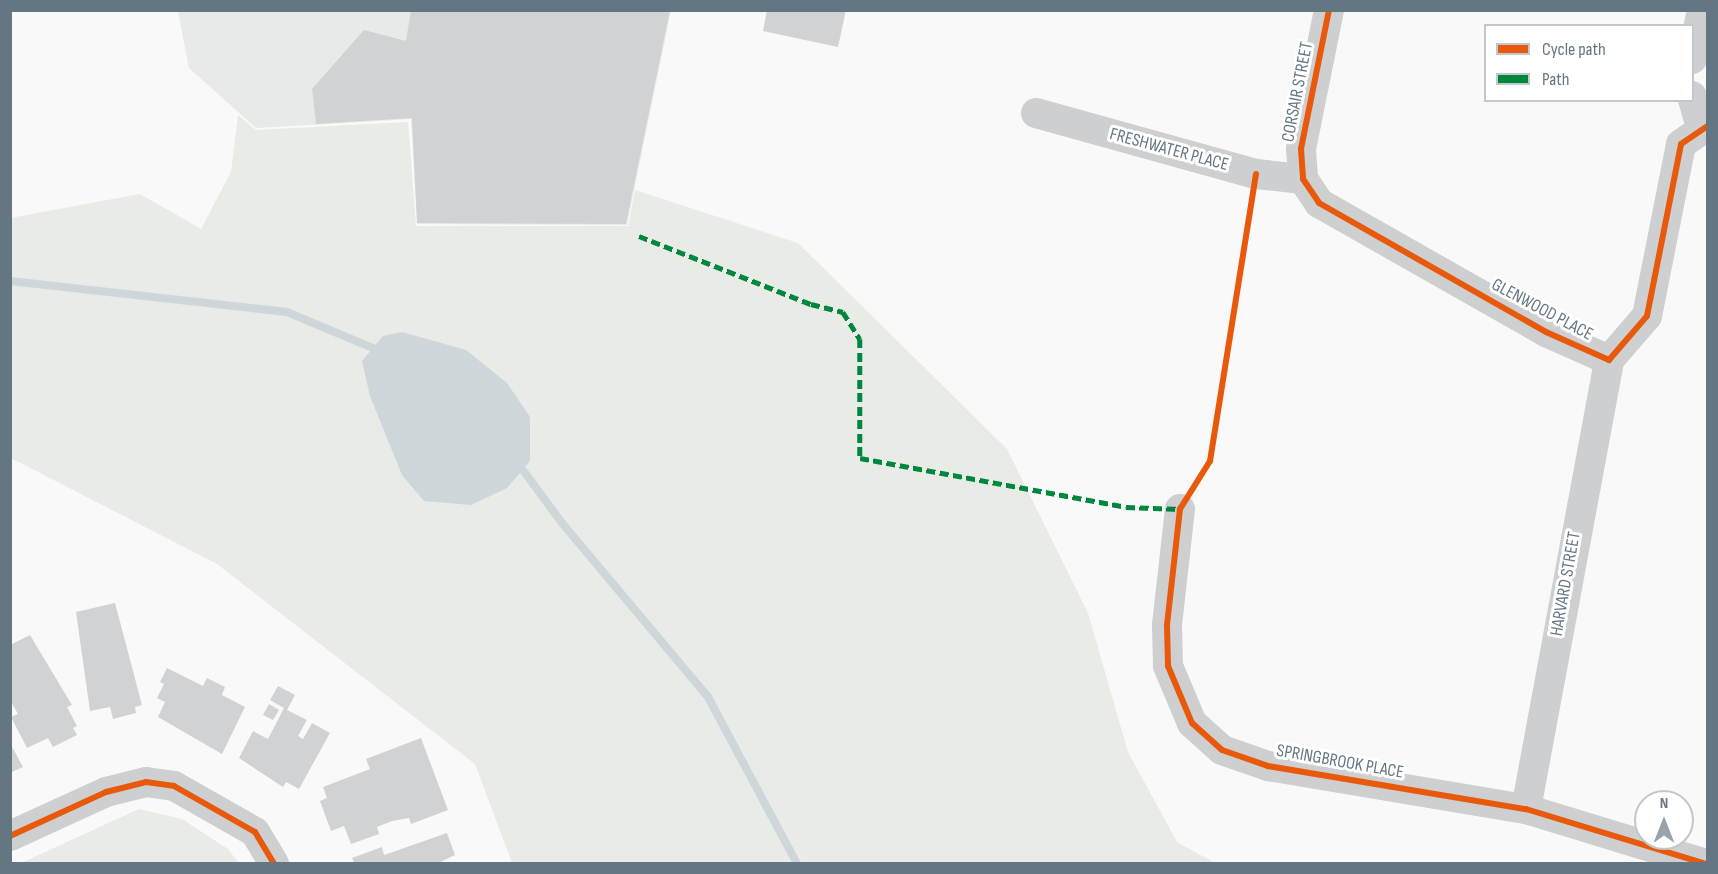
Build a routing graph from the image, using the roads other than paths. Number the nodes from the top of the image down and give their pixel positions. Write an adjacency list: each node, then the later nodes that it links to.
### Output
1 (1329, 10): 7 (street, CORSAIR STREET)
2 (1702, 10): 3 (street)
3 (1694, 49)
4 (1694, 101): 6 (street)
5 (1036, 113): 7 (street, FRESHWATER PLACE)
6 (1704, 127): 8 (street)
7 (1303, 179): 8 (street, GLENWOOD PLACE)
8 (1610, 360): 10 (street, HARVARD STREET)
9 (1180, 509): 10 (street, SPRINGBROOK PLACE)
10 (1526, 808): 13 (street, SPRINGBROOK PLACE)
11 (10, 836): 12 (street)
12 (274, 864)
13 (1706, 864)

